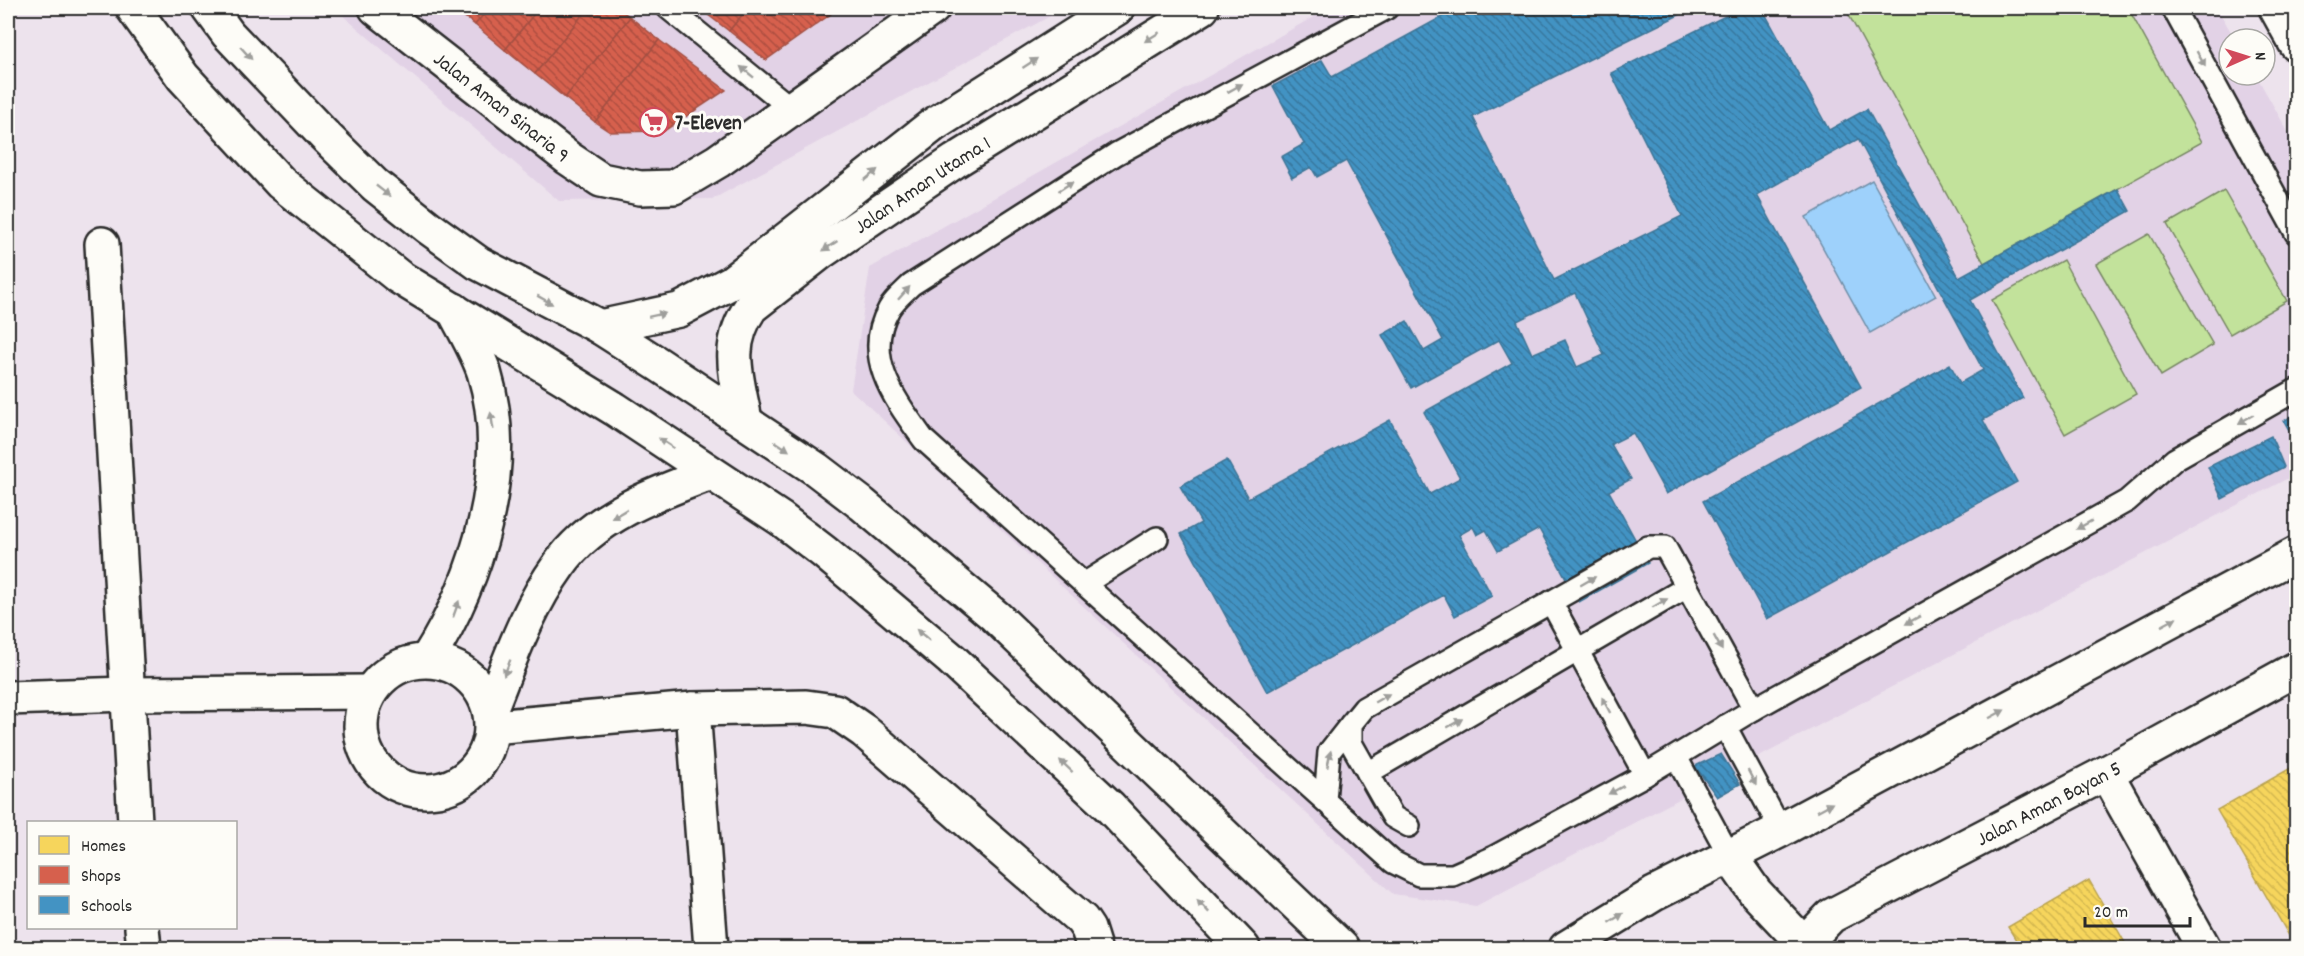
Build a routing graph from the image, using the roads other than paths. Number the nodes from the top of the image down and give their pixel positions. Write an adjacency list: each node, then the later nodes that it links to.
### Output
1 (133, 8): 15 (street)
2 (209, 8): 16 (street, one-way to 16)
3 (376, 8): 12 (street, Jalan Aman Sinaria 9)
4 (668, 8): 12 (lane, one-way to 4)
5 (933, 8): 12 (street, Jalan Aman Sinaria 9)
6 (1117, 8): 16 (street, Jalan Aman Utama 1, one-way to 6)
7 (1387, 8): 22 (lane, one-way to 7)
8 (2173, 8): 13 (lane, one-way to 13)
9 (2276, 8): 11 (street)
10 (1192, 11): 18 (street, Jalan Aman Utama 1, one-way to 18)
11 (2296, 44)
12 (792, 109)
13 (2296, 233)
14 (102, 244): 29 (street)
15 (454, 310): 19 (street, one-way to 15); 26 (street, one-way to 15)
16 (600, 327): 18 (street)
17 (2296, 390): 32 (lane, one-way to 32)
18 (745, 420): 47 (street, one-way to 47)
19 (711, 473): 33 (street, one-way to 33); 51 (street, one-way to 19)
20 (1157, 538): 22 (lane)
21 (2296, 554): 43 (street, one-way to 21)
22 (1084, 584): 40 (lane)
23 (1687, 587): 24 (lane, one-way to 23); 25 (lane, one-way to 23); 32 (lane, one-way to 32)
24 (1551, 602): 25 (lane); 34 (lane, one-way to 24)
25 (1577, 652): 37 (lane, one-way to 25); 39 (lane, one-way to 25)
26 (427, 660): 28 (street); 33 (street)
27 (2296, 669): 38 (street, Jalan Aman Bayan 5)
28 (370, 692): 29 (street); 33 (street)
29 (127, 694): 30 (street); 41 (street)
30 (8, 698)
31 (693, 709): 33 (street); 49 (street); 50 (street)
32 (1754, 709): 35 (lane)
33 (491, 718)
34 (1351, 724): 37 (lane); 40 (lane, one-way to 34)
35 (1725, 726): 36 (lane); 43 (lane, one-way to 43)
36 (1676, 756): 39 (lane); 44 (lane)
37 (1368, 773): 42 (lane)
38 (2106, 773): 46 (street, Jalan Aman Bayan 5); 53 (street)
39 (1645, 775): 40 (lane, one-way to 40)
40 (1325, 800)
41 (135, 821)
42 (1409, 826)
43 (1781, 830): 44 (street)
44 (1729, 855): 46 (street); 52 (street, one-way to 44)
45 (142, 929): 48 (street)
46 (1804, 946)
47 (1341, 947)
48 (144, 948)
49 (711, 948)
50 (1094, 948)
51 (1243, 948)
52 (1566, 948)
53 (2204, 948)

